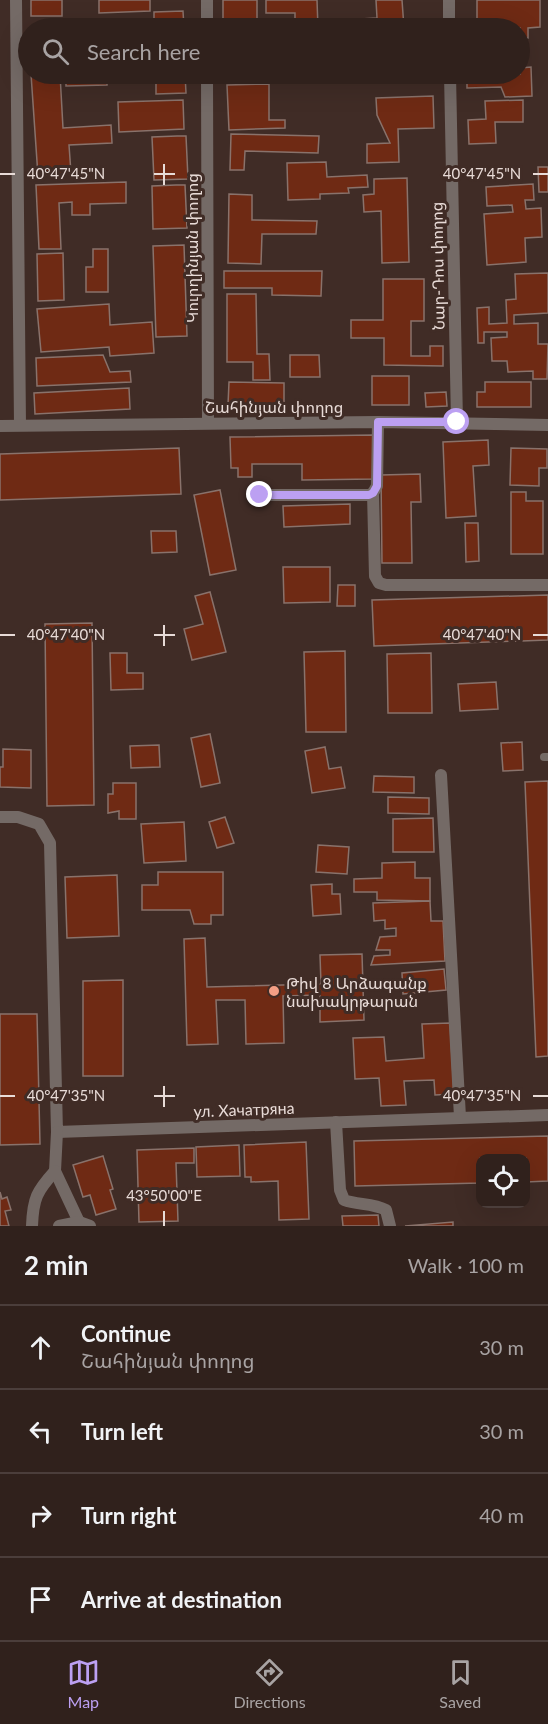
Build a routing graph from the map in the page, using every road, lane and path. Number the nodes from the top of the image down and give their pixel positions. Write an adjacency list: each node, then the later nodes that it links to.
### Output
1 (16, 0): 11 (street)
2 (207, 0): 4 (street)
3 (449, 0): 5 (street)
4 (207, 18)
5 (449, 18)
6 (207, 84): 10 (street, Կուրղինյան փողոց)
7 (450, 84): 9 (street, Նար-Դոս փողոց)
8 (378, 422): 9 (street, Շահինյան փողոց); 10 (street, Շահինյան փողոց); 14 (street)
9 (457, 422): 12 (street, Շահինյան փողոց)
10 (208, 423): 11 (street, Շահինյան փողոց)
11 (20, 425): 13 (street, Շահինյան փողոց)
12 (548, 425)
13 (0, 426)
14 (373, 493): 15 (street); 16 (street)
15 (260, 495)
16 (548, 585)
17 (441, 775): 20 (street)
18 (0, 817): 22 (street)
19 (548, 1115): 20 (street, ул. Хачатряна)
20 (460, 1117): 21 (street, ул. Хачатряна)
21 (336, 1122): 22 (street, ул. Хачатряна); 27 (street)
22 (57, 1132): 23 (street)
23 (56, 1171): 24 (street); 25 (street)
24 (84, 1224): 26 (street)
25 (32, 1226)
26 (58, 1226)
27 (390, 1226)

